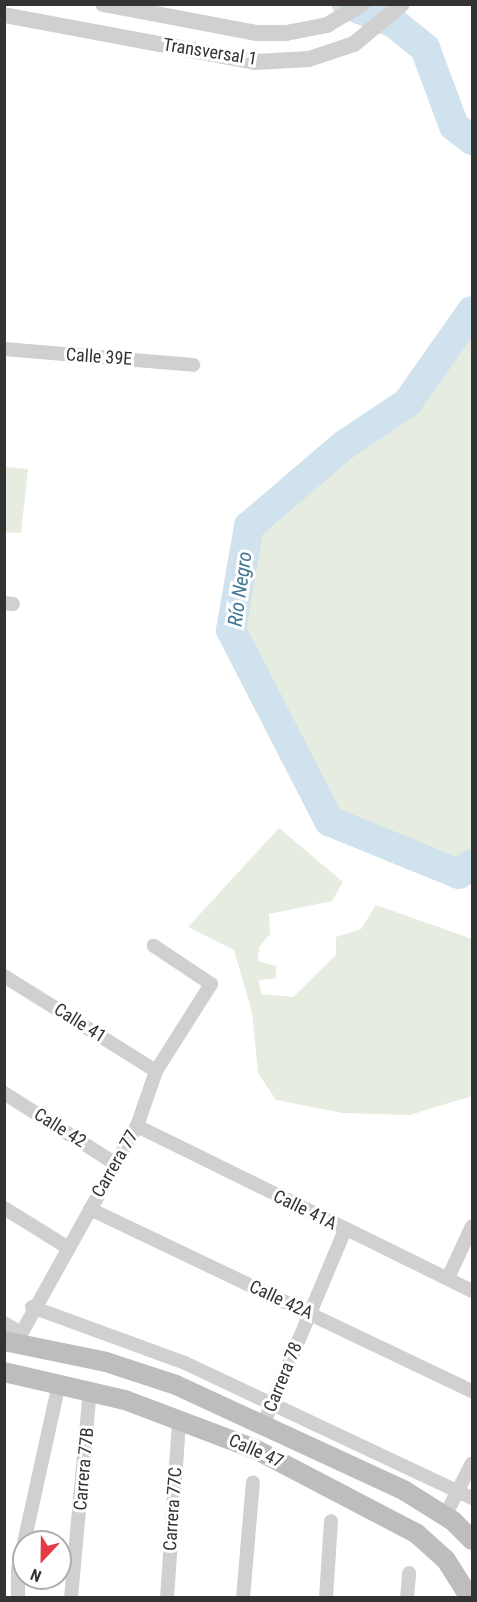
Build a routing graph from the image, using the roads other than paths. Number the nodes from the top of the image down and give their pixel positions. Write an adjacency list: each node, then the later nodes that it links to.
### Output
1 (103, 4): 2 (street, Transversal 1)
2 (362, 4)
3 (402, 4): 4 (street, Transversal 1)
4 (4, 15)
5 (4, 349): 6 (street, Calle 39E)
6 (193, 365)
7 (154, 946): 9 (street, Carrera 77)
8 (4, 976): 9 (street, Calle 41)
9 (156, 1071): 11 (street, Carrera 77)
10 (4, 1093): 12 (street, Calle 42)
11 (137, 1126): 12 (street, Carrera 77); 16 (street, Calle 41A)
12 (116, 1164): 14 (street, Carrera 77)
13 (4, 1208): 17 (street)
14 (90, 1209): 17 (street, Carrera 77); 21 (street, Calle 42A)
15 (472, 1226): 18 (street)
16 (345, 1230): 18 (street, Calle 41A); 21 (street, Carrera 78)
17 (67, 1246): 20 (street, Carrera 77)
18 (448, 1278): 19 (street, Calle 41A)
19 (472, 1291)
20 (32, 1307): 23 (street, Carrera 77); 28 (street)
21 (309, 1314): 27 (street, Calle 42A); 28 (street, Carrera 78)
22 (4, 1323): 23 (street)
23 (13, 1338): 30 (main road, Calle 47)
24 (4, 1372): 25 (main road, Calle 47)
25 (59, 1383): 26 (main road, Calle 47); 40 (street)
26 (90, 1391): 29 (main road, Calle 47); 39 (street, Carrera 77B)
27 (472, 1391)
28 (272, 1403): 30 (street, Carrera 78); 33 (street)
29 (179, 1420): 41 (street, Carrera 77C); 45 (main road, Calle 47)
30 (263, 1425): 35 (main road, Calle 47)
31 (472, 1462): 33 (street)
32 (253, 1482): 42 (street)
33 (459, 1490): 34 (street); 35 (street)
34 (472, 1498)
35 (445, 1516): 37 (main road, Calle 47)
36 (331, 1521): 43 (street)
37 (472, 1540)
38 (409, 1573): 44 (street)
39 (73, 1591)
40 (18, 1598)
41 (167, 1598)
42 (243, 1598)
43 (326, 1598)
44 (407, 1598)
45 (470, 1598)

